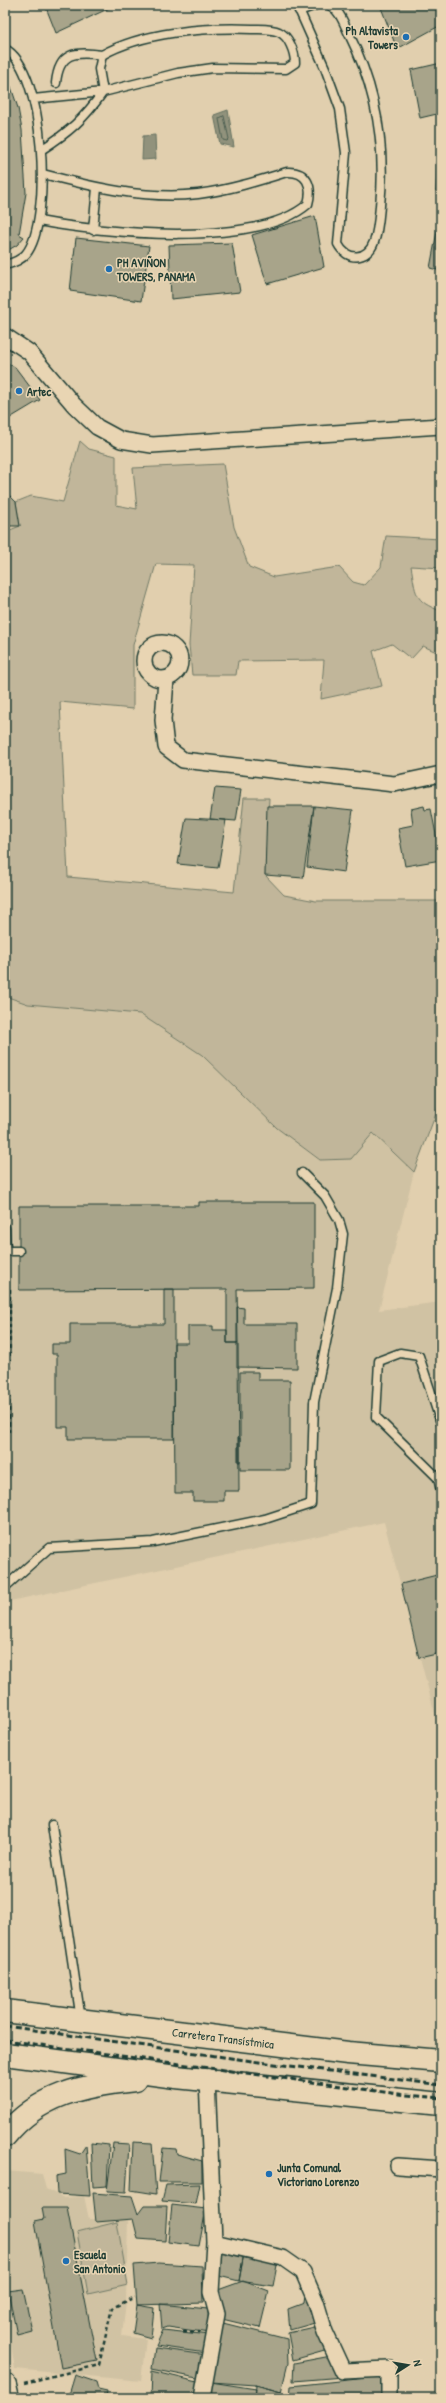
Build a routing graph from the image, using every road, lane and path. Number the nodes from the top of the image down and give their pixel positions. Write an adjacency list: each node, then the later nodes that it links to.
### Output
1 (316, 5): 3 (lane)
2 (329, 5): 3 (lane)
3 (298, 8)
4 (5, 49): 8 (lane)
5 (102, 55): 6 (lane); 7 (lane); 7 (lane)
6 (56, 83)
7 (103, 92): 8 (lane); 9 (lane)
8 (33, 99): 9 (lane)
9 (41, 150): 10 (lane)
10 (43, 174): 11 (lane); 12 (lane)
11 (97, 188): 13 (lane); 13 (lane)
12 (39, 221): 13 (lane); 14 (lane)
13 (93, 230)
14 (5, 265)
15 (5, 336): 16 (street)
16 (441, 426)
17 (166, 679): 18 (street)
18 (441, 774)
19 (302, 1173): 28 (lane)
20 (5, 1228): 21 (lane)
21 (19, 1251)
22 (5, 1287): 24 (path)
23 (441, 1423): 26 (lane)
24 (9, 1432)
25 (441, 1470): 26 (lane)
26 (438, 1478): 27 (lane)
27 (441, 1491)
28 (5, 1587)
29 (52, 1825): 33 (lane)
30 (5, 2000): 32 (main road)
31 (5, 2011): 32 (main road, Carretera Transístmica)
32 (42, 2015): 33 (main road, Carretera Transístmica)
33 (81, 2021): 35 (main road, Carretera Transístmica)
34 (5, 2054): 36 (main road)
35 (441, 2062)
36 (176, 2077): 37 (main road); 39 (main road)
37 (207, 2080): 38 (main road); 42 (street)
38 (441, 2104)
39 (5, 2136)
40 (398, 2166): 41 (street)
41 (441, 2168)
42 (214, 2242): 45 (street); 46 (street)
43 (135, 2297): 44 (path)
44 (12, 2389)
45 (202, 2398)
46 (389, 2398)

